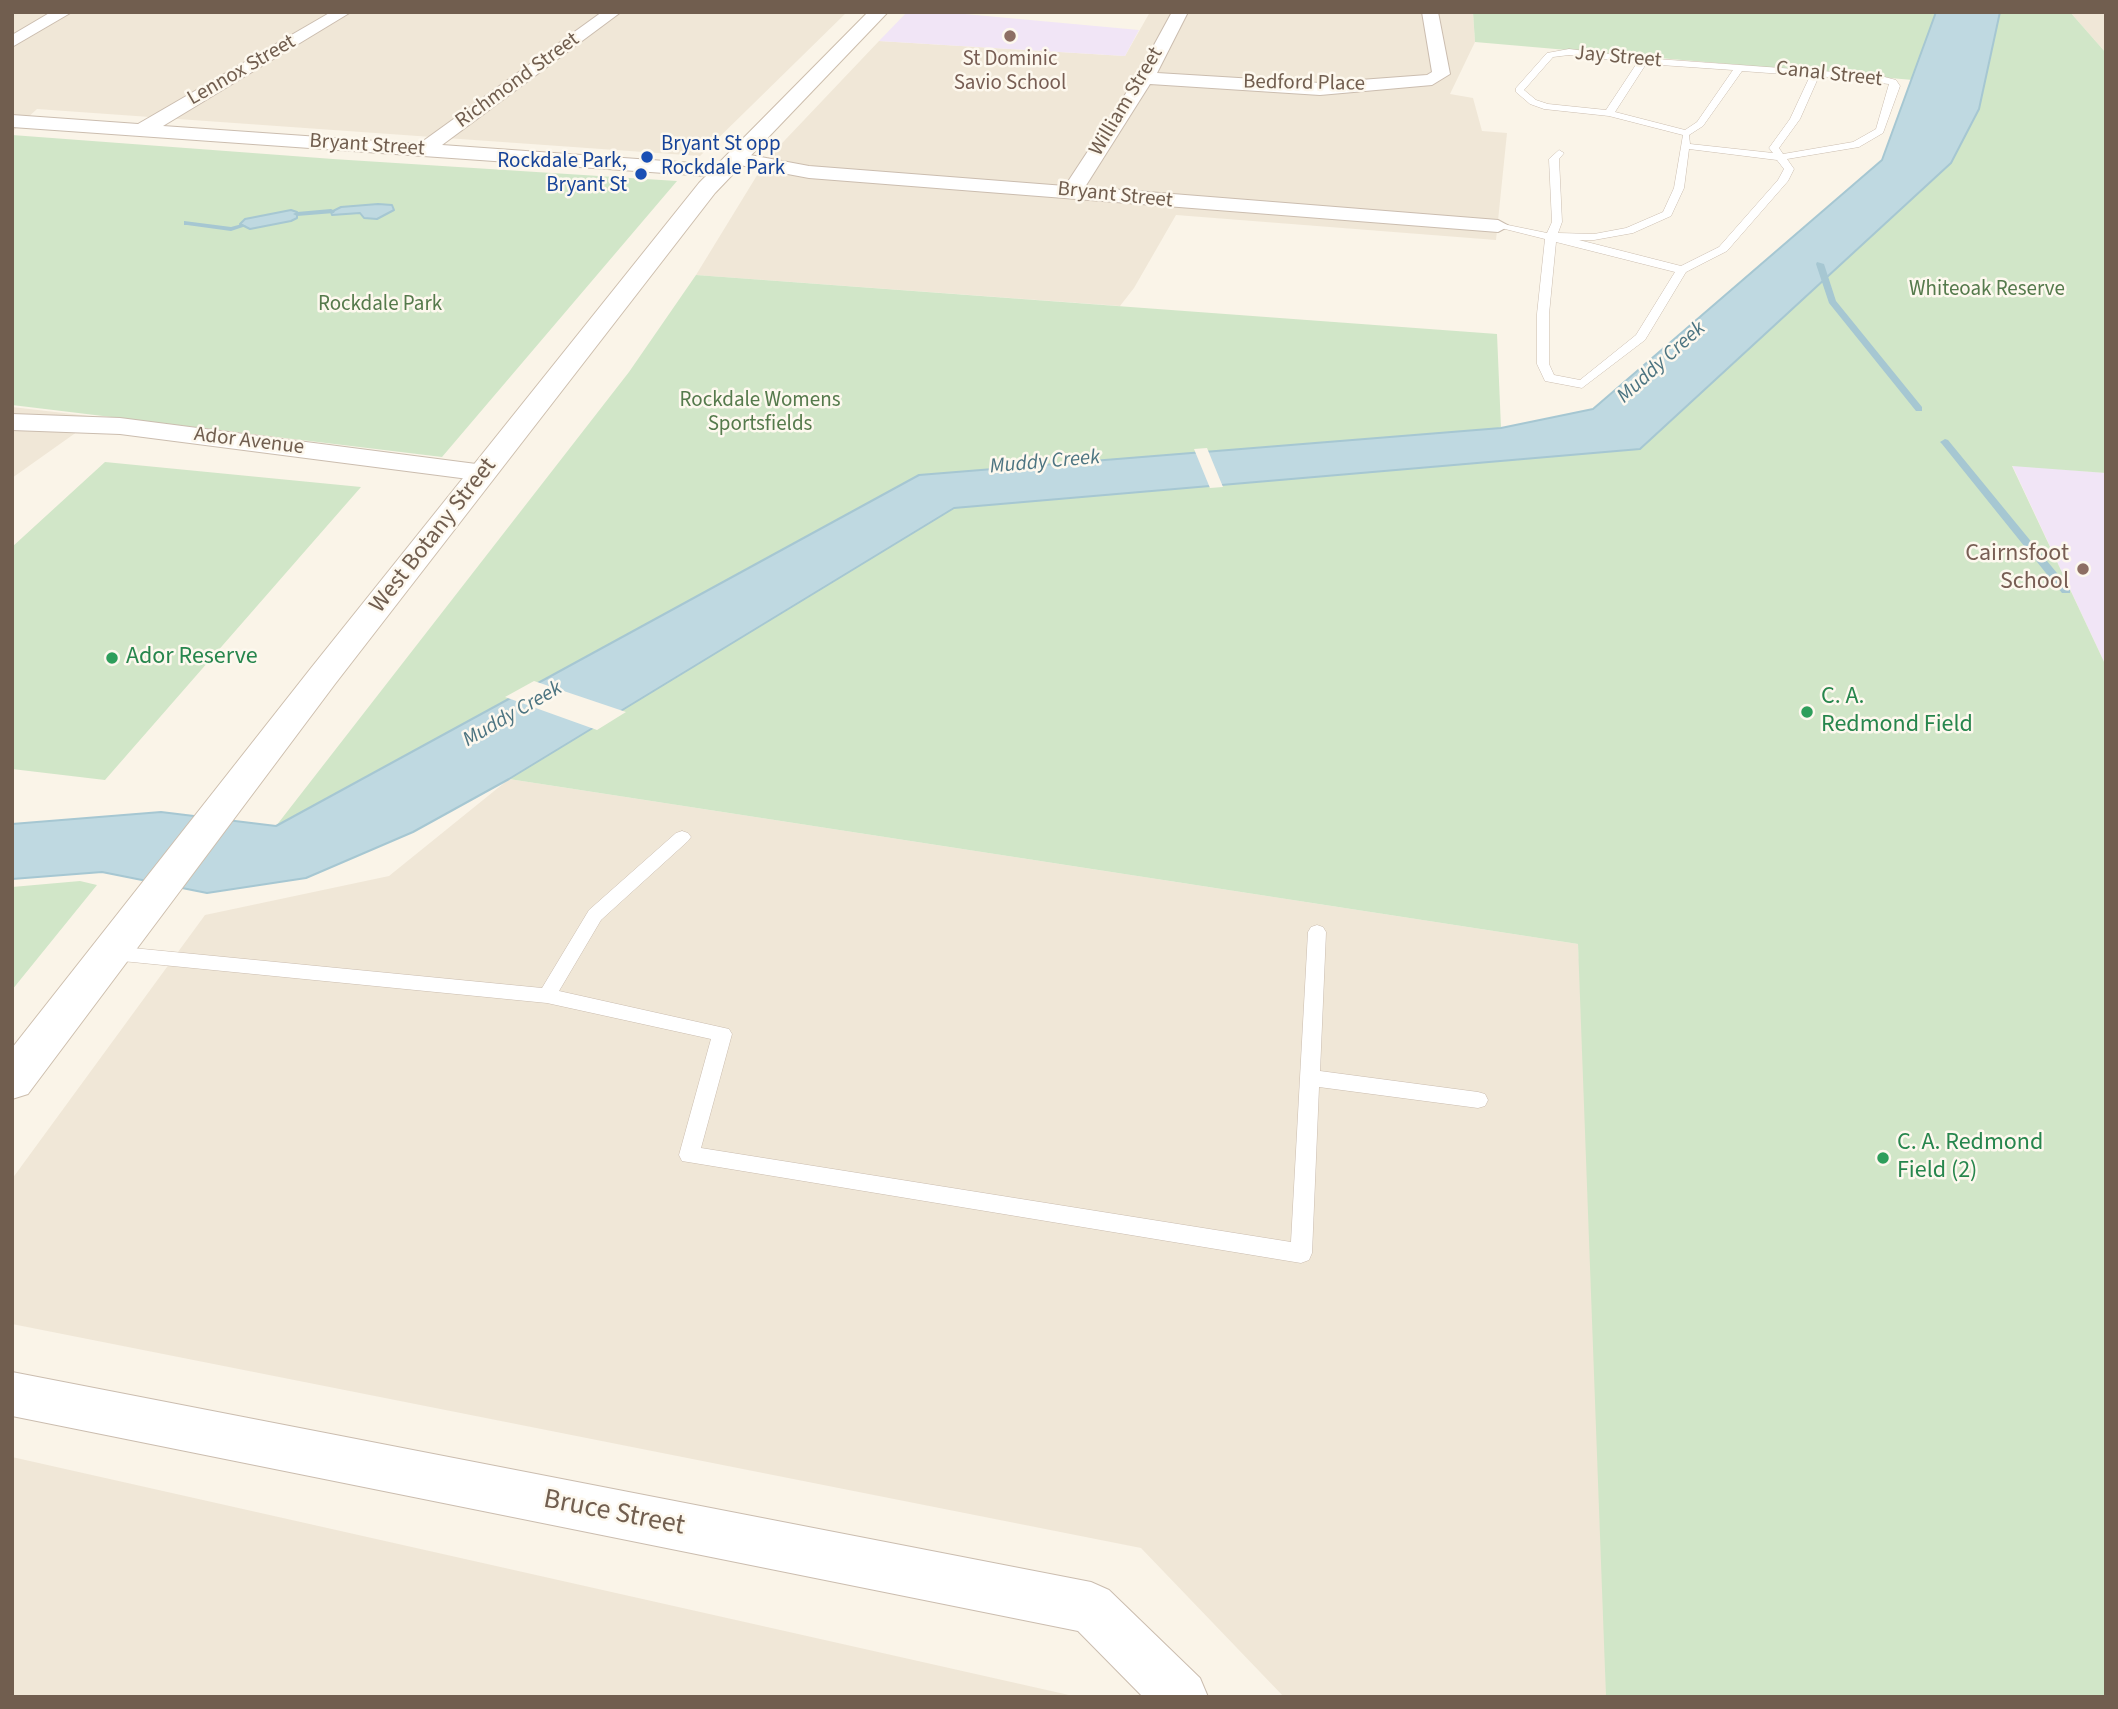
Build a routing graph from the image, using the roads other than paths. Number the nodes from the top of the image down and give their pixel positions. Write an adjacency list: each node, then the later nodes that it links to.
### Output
1 (64, 12): 7 (street)
2 (343, 12): 14 (street, Lennox Street)
3 (613, 12): 17 (street, Richmond Street)
4 (879, 12): 20 (main road, West Botany Street)
5 (1180, 12): 11 (street, William Street)
6 (1430, 12): 11 (street, Bedford Place)
7 (12, 42)
8 (1643, 61): 9 (lane, Jay Street); 12 (lane); 12 (lane, Jay Street)
9 (1740, 66): 10 (lane, Canal Street); 15 (lane)
10 (1816, 72): 19 (lane); 19 (lane, Canal Street)
11 (1145, 78): 21 (street, William Street)
12 (1609, 113): 15 (lane, Jay Street)
13 (12, 121): 14 (street, Bryant Street)
14 (142, 130): 17 (street, Bryant Street)
15 (1686, 134): 16 (lane)
16 (1686, 146): 19 (lane); 23 (lane)
17 (423, 150): 20 (street, Bryant Street)
18 (1559, 153): 23 (lane)
19 (1781, 157): 24 (lane)
20 (728, 165): 21 (street, Bryant Street); 26 (main road, West Botany Street)
21 (1072, 191): 22 (street, Bryant Street)
22 (1498, 226): 23 (lane)
23 (1551, 236): 24 (lane); 24 (lane)
24 (1682, 270)
25 (12, 422): 26 (street, Ador Avenue)
26 (484, 473): 29 (main road, West Botany Street)
27 (682, 837): 30 (lane)
28 (1317, 932): 31 (lane)
29 (122, 939): 30 (lane); 32 (main road, West Botany Street)
30 (547, 996): 31 (lane)
31 (1309, 1078): 33 (lane)
32 (12, 1081)
33 (1478, 1100)
34 (12, 1394): 35 (street, Bruce Street)
35 (1181, 1697)

